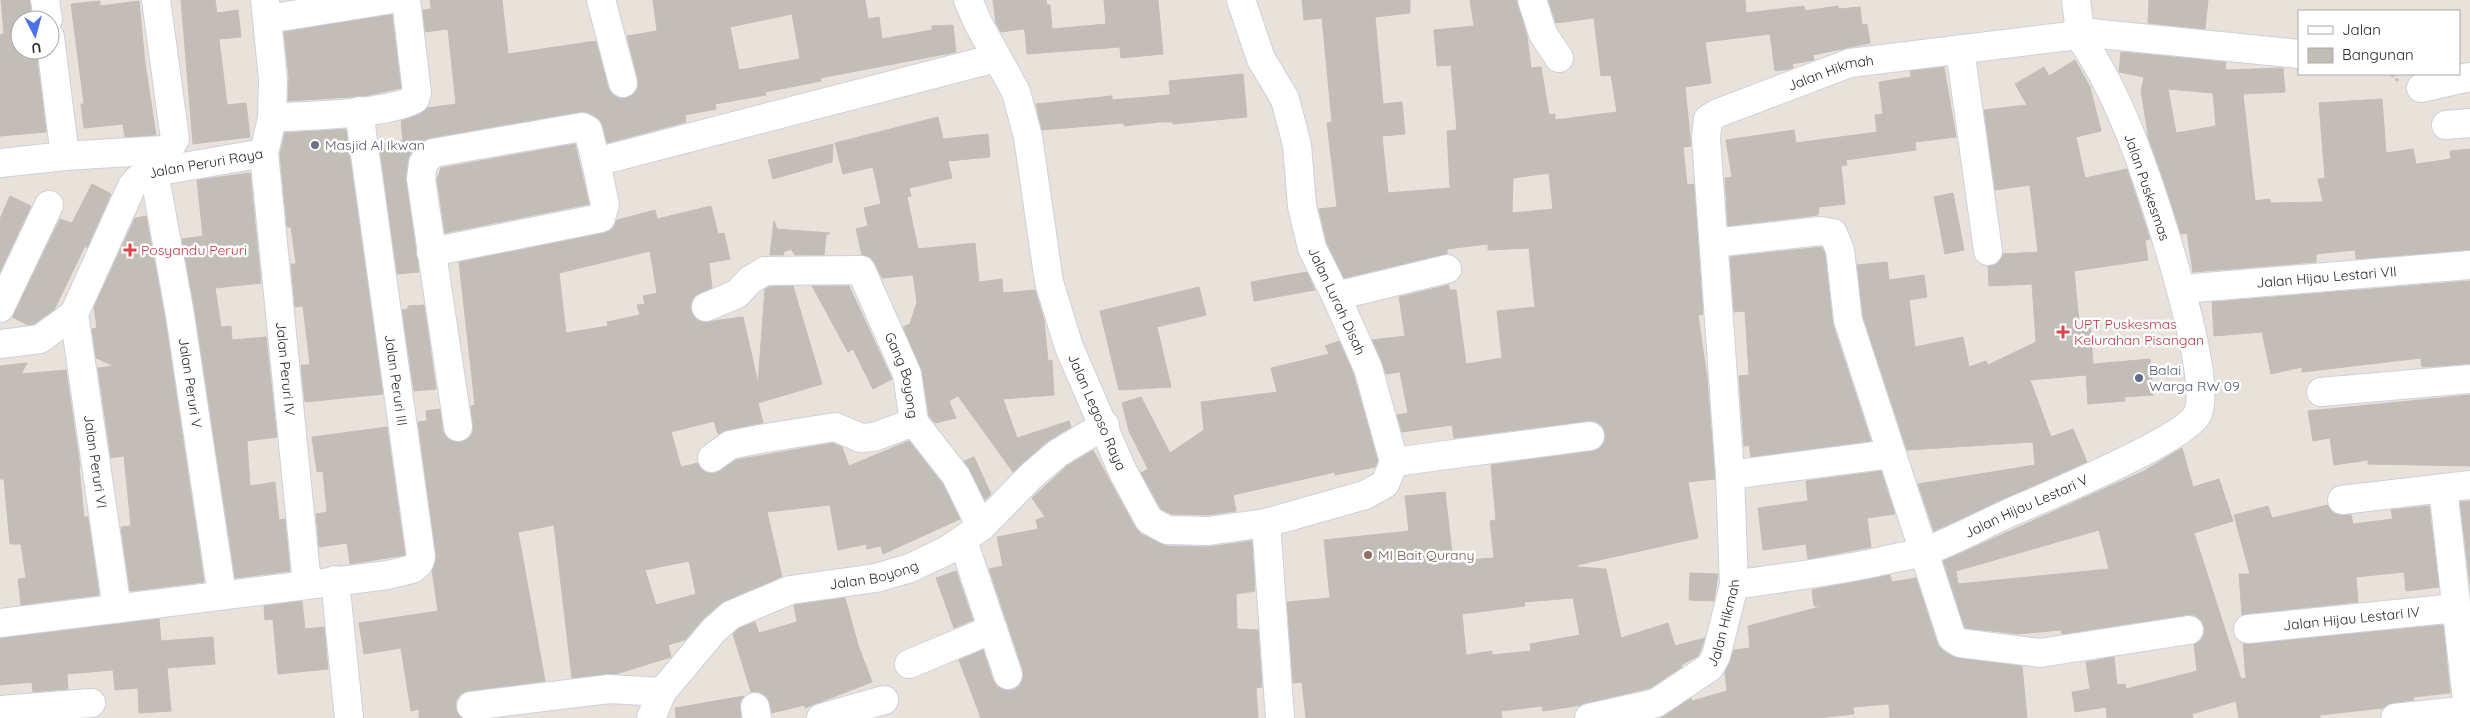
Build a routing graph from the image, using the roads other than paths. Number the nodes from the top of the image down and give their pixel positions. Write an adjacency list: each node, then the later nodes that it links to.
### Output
1 (156, 0): 22 (street)
2 (387, 0): 9 (street)
3 (406, 0): 19 (street)
4 (601, 0): 17 (street)
5 (968, 0): 13 (street, Jalan Legoso Raya)
6 (1241, 0): 33 (street, Jalan Lurah Disah)
7 (1532, 0): 14 (street)
8 (2076, 0): 10 (street)
9 (266, 10): 20 (street, Jalan Peruri Raya)
10 (2079, 34): 11 (street, Jalan Hikmah); 12 (street, Jalan Hikmah); 32 (street, Jalan Puskesmas)
11 (1960, 49): 27 (street, Jalan Hikmah); 28 (street)
12 (2298, 54)
13 (996, 58): 23 (street); 41 (street, Jalan Legoso Raya)
14 (1559, 58)
15 (53, 60): 22 (street)
16 (2470, 77): 18 (street)
17 (623, 83)
18 (2421, 88)
19 (359, 111): 20 (street); 55 (street, Jalan Peruri III)
20 (272, 118): 21 (street, Jalan Peruri Raya)
21 (264, 153): 25 (street, Jalan Peruri Raya); 56 (street, Jalan Peruri IV)
22 (65, 156): 24 (street)
23 (596, 162): 29 (street); 29 (street)
24 (0, 163)
25 (154, 172): 36 (street, Jalan Peruri Raya); 58 (street, Jalan Peruri V)
26 (49, 205): 35 (street)
27 (1714, 243): 44 (street); 48 (street, Jalan Hikmah)
28 (1988, 251)
29 (431, 252): 42 (street)
30 (2470, 264): 32 (street, Jalan Hijau Lestari VII)
31 (1447, 269): 33 (street)
32 (2182, 289): 46 (street, Jalan Puskesmas)
33 (1336, 296): 47 (street, Jalan Lurah Disah)
34 (706, 307): 40 (street, Gang Boyong)
35 (0, 308)
36 (74, 314): 37 (street, Jalan Peruri Raya); 60 (street, Jalan Peruri VI)
37 (0, 344)
38 (2470, 379): 39 (street)
39 (2321, 392)
40 (914, 422): 45 (street); 53 (street, Gang Boyong)
41 (1105, 426): 52 (street, Jalan Legoso Raya); 53 (street, Jalan Boyong)
42 (458, 427)
43 (1590, 436): 47 (street)
44 (1891, 454): 48 (street); 54 (street)
45 (712, 458)
46 (2127, 460): 54 (street, Jalan Hijau Lestari V)
47 (1394, 462): 52 (street)
48 (1730, 475): 57 (street, Jalan Hikmah)
49 (2470, 485): 50 (street)
50 (2443, 488): 51 (street); 59 (street)
51 (2342, 500)
52 (1266, 523): 77 (street)
53 (972, 534): 63 (street, Gang Boyong); 67 (street, Jalan Boyong)
54 (1925, 551): 57 (street, Jalan Hijau Lestari V); 64 (street)
55 (335, 580): 56 (street, Jalan Peruri III); 74 (street)
56 (307, 584): 58 (street, Jalan Peruri III)
57 (1734, 585): 72 (street, Jalan Hikmah)
58 (222, 595): 60 (street, Jalan Peruri III)
59 (2456, 608): 62 (street, Jalan Hijau Lestari IV); 73 (street)
60 (117, 609): 61 (street, Jalan Peruri III)
61 (0, 623)
62 (2248, 628)
63 (993, 629): 65 (street); 66 (street, Gang Boyong)
64 (2189, 630)
65 (909, 664)
66 (1008, 675)
67 (662, 692): 70 (street); 75 (street, Jalan Boyong)
68 (884, 700): 76 (street)
69 (91, 703): 71 (street)
70 (471, 706)
71 (0, 710)
72 (1658, 710): 78 (street, Jalan Hikmah)
73 (2469, 714): 79 (street)
74 (349, 718)
75 (651, 718)
76 (821, 718)
77 (1280, 718)
78 (1589, 718)
79 (2395, 718)

